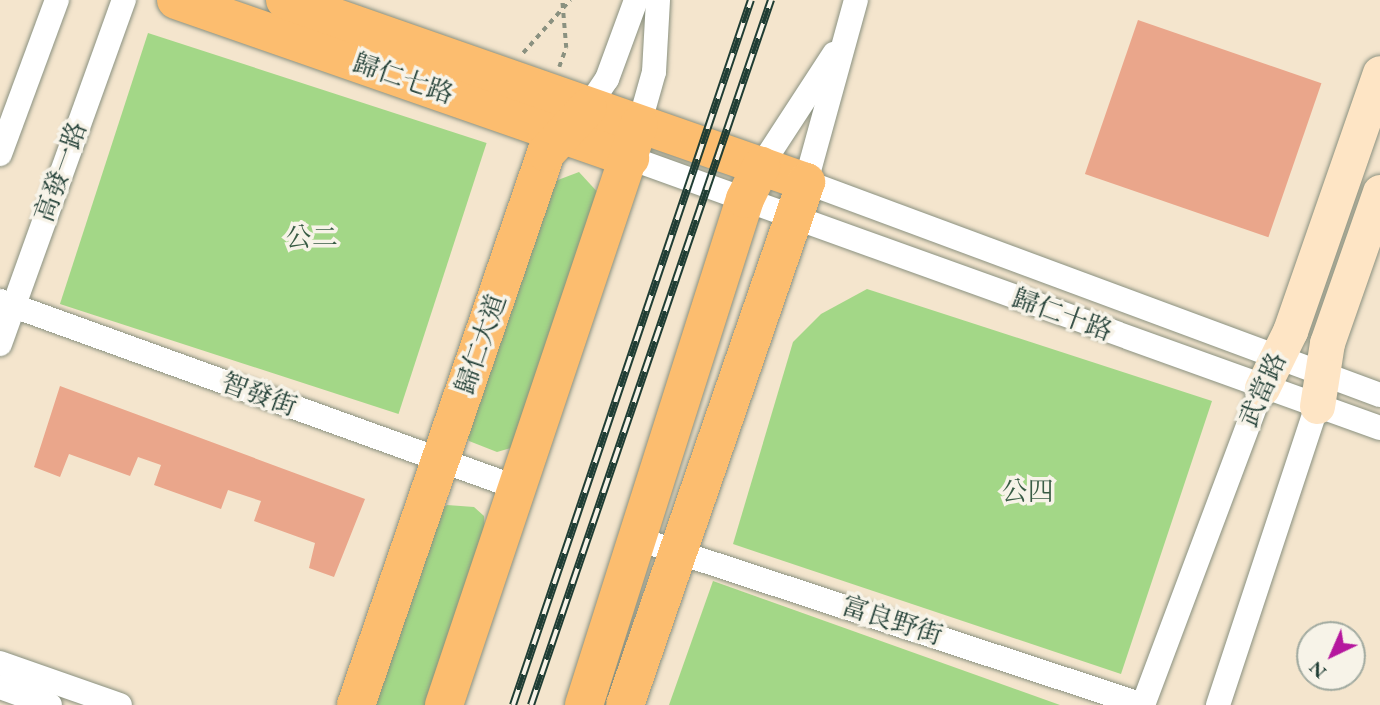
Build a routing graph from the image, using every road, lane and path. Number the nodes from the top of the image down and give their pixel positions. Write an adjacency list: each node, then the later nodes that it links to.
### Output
1 (57, 0): 18 (street)
2 (124, 0): 22 (street, 高發一路)
3 (176, 0): 16 (main road, 歸仁七路)
4 (285, 0): 15 (main road, 歸仁七路)
5 (562, 0): 10 (path)
6 (570, 0): 10 (path)
7 (636, 0): 15 (street, 歸仁大道)
8 (659, 0): 17 (street)
9 (856, 0): 11 (street)
10 (566, 9): 12 (path); 13 (path)
11 (848, 28): 19 (street); 21 (street)
12 (516, 59)
13 (558, 72)
14 (1380, 73): 24 (street, 武當路)
15 (588, 107): 16 (main road, 歸仁大道); 17 (main road, 歸仁七路)
16 (559, 134): 17 (main road, 歸仁七路); 29 (main road, 歸仁大道)
17 (635, 142): 19 (main road, 歸仁十路); 30 (main road)
18 (0, 155)
19 (753, 183): 21 (main road, 歸仁十路); 31 (main road)
20 (1380, 192): 26 (street, 武當路)
21 (800, 199): 24 (street, 歸仁十路); 25 (street, 歸仁十路); 32 (main road)
22 (6, 303): 23 (street, 高發一路); 29 (street, 智發街)
23 (0, 344)
24 (1278, 357): 25 (street, 武當路); 26 (street, 歸仁十路)
25 (1262, 388): 26 (street, 歸仁十路); 41 (street, 武當路)
26 (1319, 389): 27 (street, 歸仁十路); 28 (street, 歸仁十路); 42 (street, 武當路)
27 (1380, 395)
28 (1380, 428)
29 (441, 461): 30 (street, 智發街); 37 (main road, 歸仁大道)
30 (519, 488): 38 (main road)
31 (641, 540): 32 (street, 富良野街); 39 (main road)
32 (678, 550): 40 (main road); 41 (street, 富良野街)
33 (0, 663): 36 (street)
34 (0, 687): 35 (street)
35 (50, 705)
36 (120, 705)
37 (356, 705)
38 (444, 705)
39 (584, 705)
40 (625, 705)
41 (1143, 705)
42 (1218, 705)

